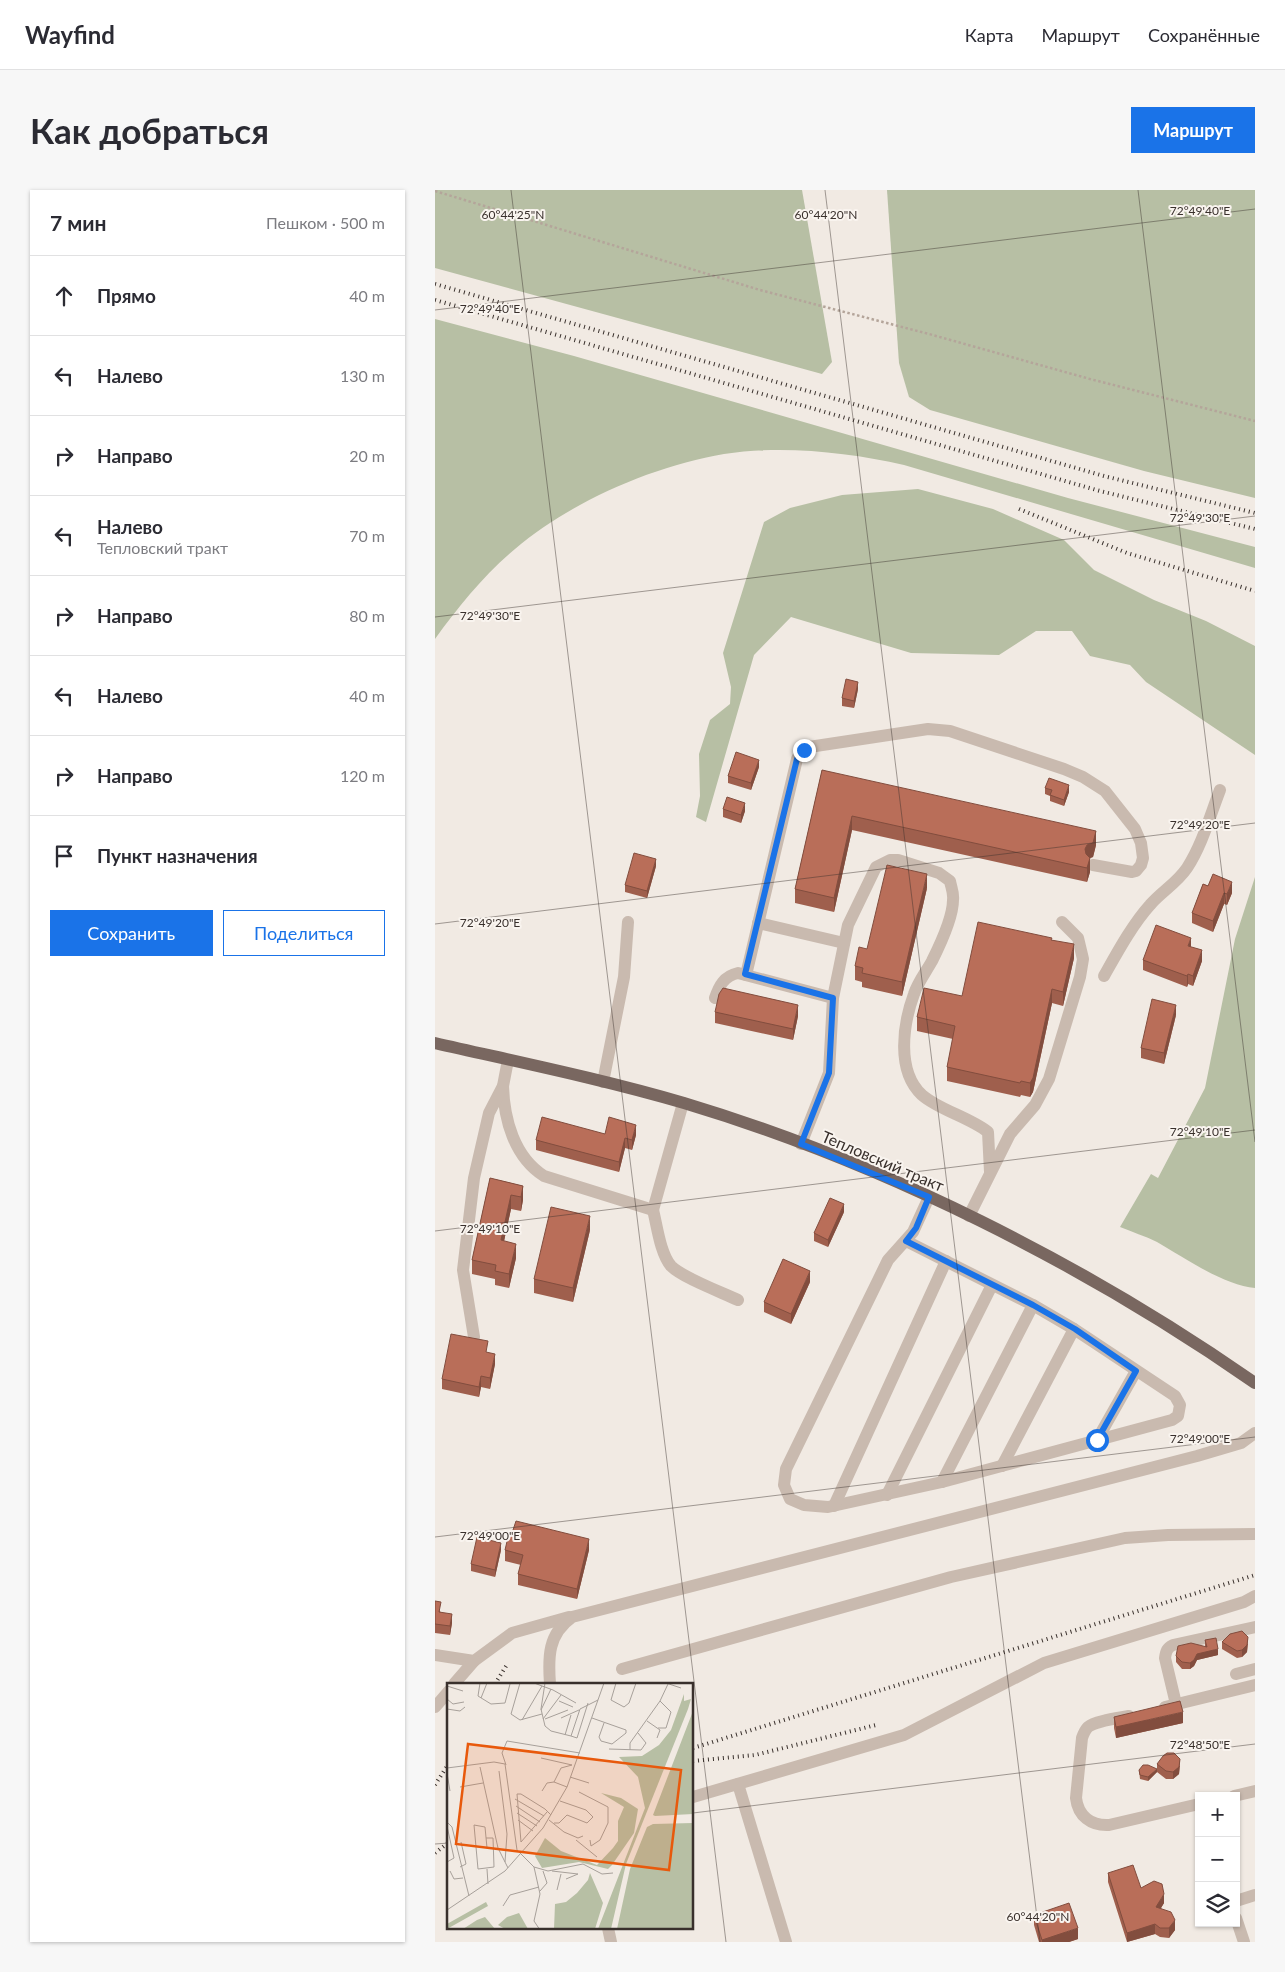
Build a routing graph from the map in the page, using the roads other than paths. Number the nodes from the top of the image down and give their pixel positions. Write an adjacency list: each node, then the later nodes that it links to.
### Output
1 (1220, 790): 8 (lane)
2 (1093, 865): 5 (lane)
3 (628, 922): 13 (lane)
4 (1061, 922): 17 (lane)
5 (758, 923): 6 (lane); 7 (lane)
6 (844, 943): 10 (lane); 17 (lane)
7 (745, 974): 9 (lane); 10 (lane)
8 (1104, 976)
9 (715, 998)
10 (833, 998): 16 (lane)
11 (435, 1043): 12 (main road, Тепловский тракт)
12 (508, 1060): 13 (main road, Тепловский тракт); 14 (lane)
13 (603, 1082): 15 (main road, Тепловский тракт)
14 (503, 1086): 19 (lane); 27 (lane)
15 (683, 1103): 16 (main road, Тепловский тракт); 19 (lane)
16 (801, 1144): 18 (main road, Тепловский тракт)
17 (990, 1172): 20 (lane)
18 (929, 1197): 20 (main road, Тепловский тракт); 21 (lane)
19 (653, 1210): 24 (lane)
20 (969, 1216): 29 (main road, Тепловский тракт)
21 (906, 1241): 22 (lane); 35 (lane)
22 (946, 1261): 23 (lane); 35 (lane)
23 (992, 1285): 25 (lane); 34 (lane)
24 (738, 1300)
25 (1033, 1305): 26 (lane); 33 (lane)
26 (1075, 1329): 28 (lane); 32 (lane)
27 (474, 1337)
28 (1136, 1371): 31 (lane); 31 (lane)
29 (1255, 1383)
30 (1255, 1433): 38 (lane)
31 (1097, 1440): 32 (lane)
32 (1002, 1466): 33 (lane)
33 (942, 1482): 34 (lane)
34 (887, 1495): 35 (lane)
35 (833, 1506)
36 (1255, 1534): 42 (lane)
37 (1255, 1596): 51 (lane)
38 (572, 1617): 41 (lane); 46 (lane)
39 (1255, 1627): 49 (lane)
40 (435, 1655): 41 (lane)
41 (474, 1662): 45 (lane)
42 (622, 1669)
43 (1255, 1669): 44 (lane)
44 (1235, 1674)
45 (455, 1683)
46 (550, 1683)
47 (1255, 1685): 49 (lane)
48 (447, 1693): 50 (lane)
49 (1176, 1704): 55 (lane)
50 (435, 1707)
51 (738, 1784): 54 (lane); 59 (lane)
52 (1255, 1791): 53 (lane)
53 (1240, 1795)
54 (694, 1797)
55 (1195, 1805)
56 (1255, 1895): 57 (lane)
57 (1240, 1900)
58 (1239, 1927): 60 (lane)
59 (786, 1942)
60 (1244, 1942)

